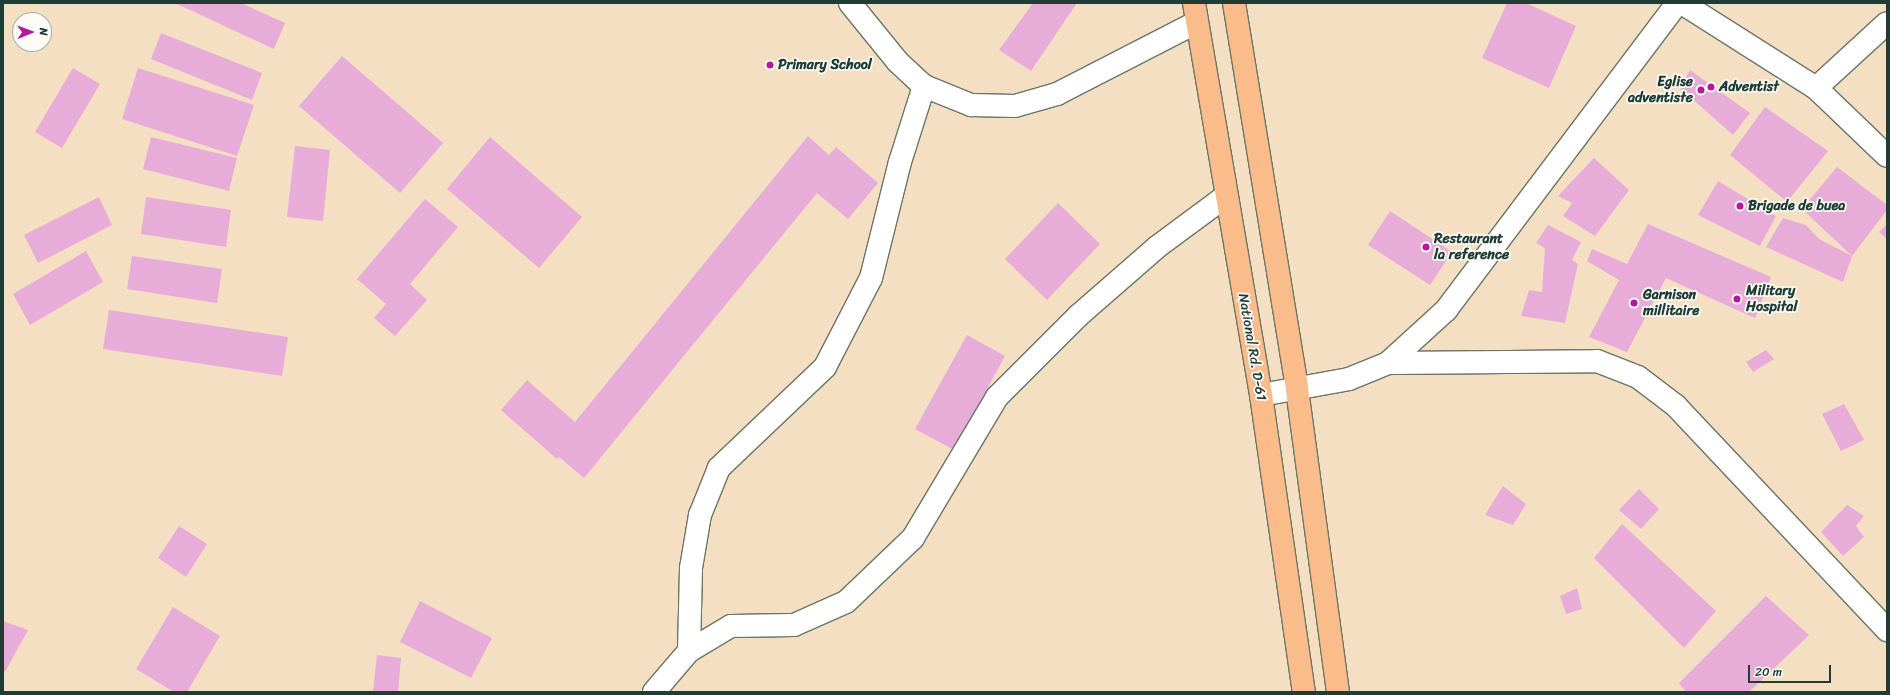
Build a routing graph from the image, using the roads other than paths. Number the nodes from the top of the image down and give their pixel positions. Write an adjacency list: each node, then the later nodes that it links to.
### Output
1 (850, 3): 7 (street)
2 (1234, 3): 12 (highway)
3 (1677, 3): 11 (street)
4 (1682, 3): 8 (street)
5 (1196, 13): 7 (street); 10 (highway, National Rd. D-61)
6 (1887, 23): 8 (street)
7 (924, 86): 15 (street)
8 (1816, 88): 9 (street)
9 (1887, 156)
10 (1226, 196): 13 (highway, National Rd. D-61); 15 (street)
11 (1388, 363): 12 (street); 14 (street)
12 (1297, 389): 13 (street); 18 (highway)
13 (1261, 395): 17 (highway, National Rd. D-61)
14 (1887, 630)
15 (689, 651): 16 (street)
16 (654, 692)
17 (1304, 692)
18 (1338, 692)

